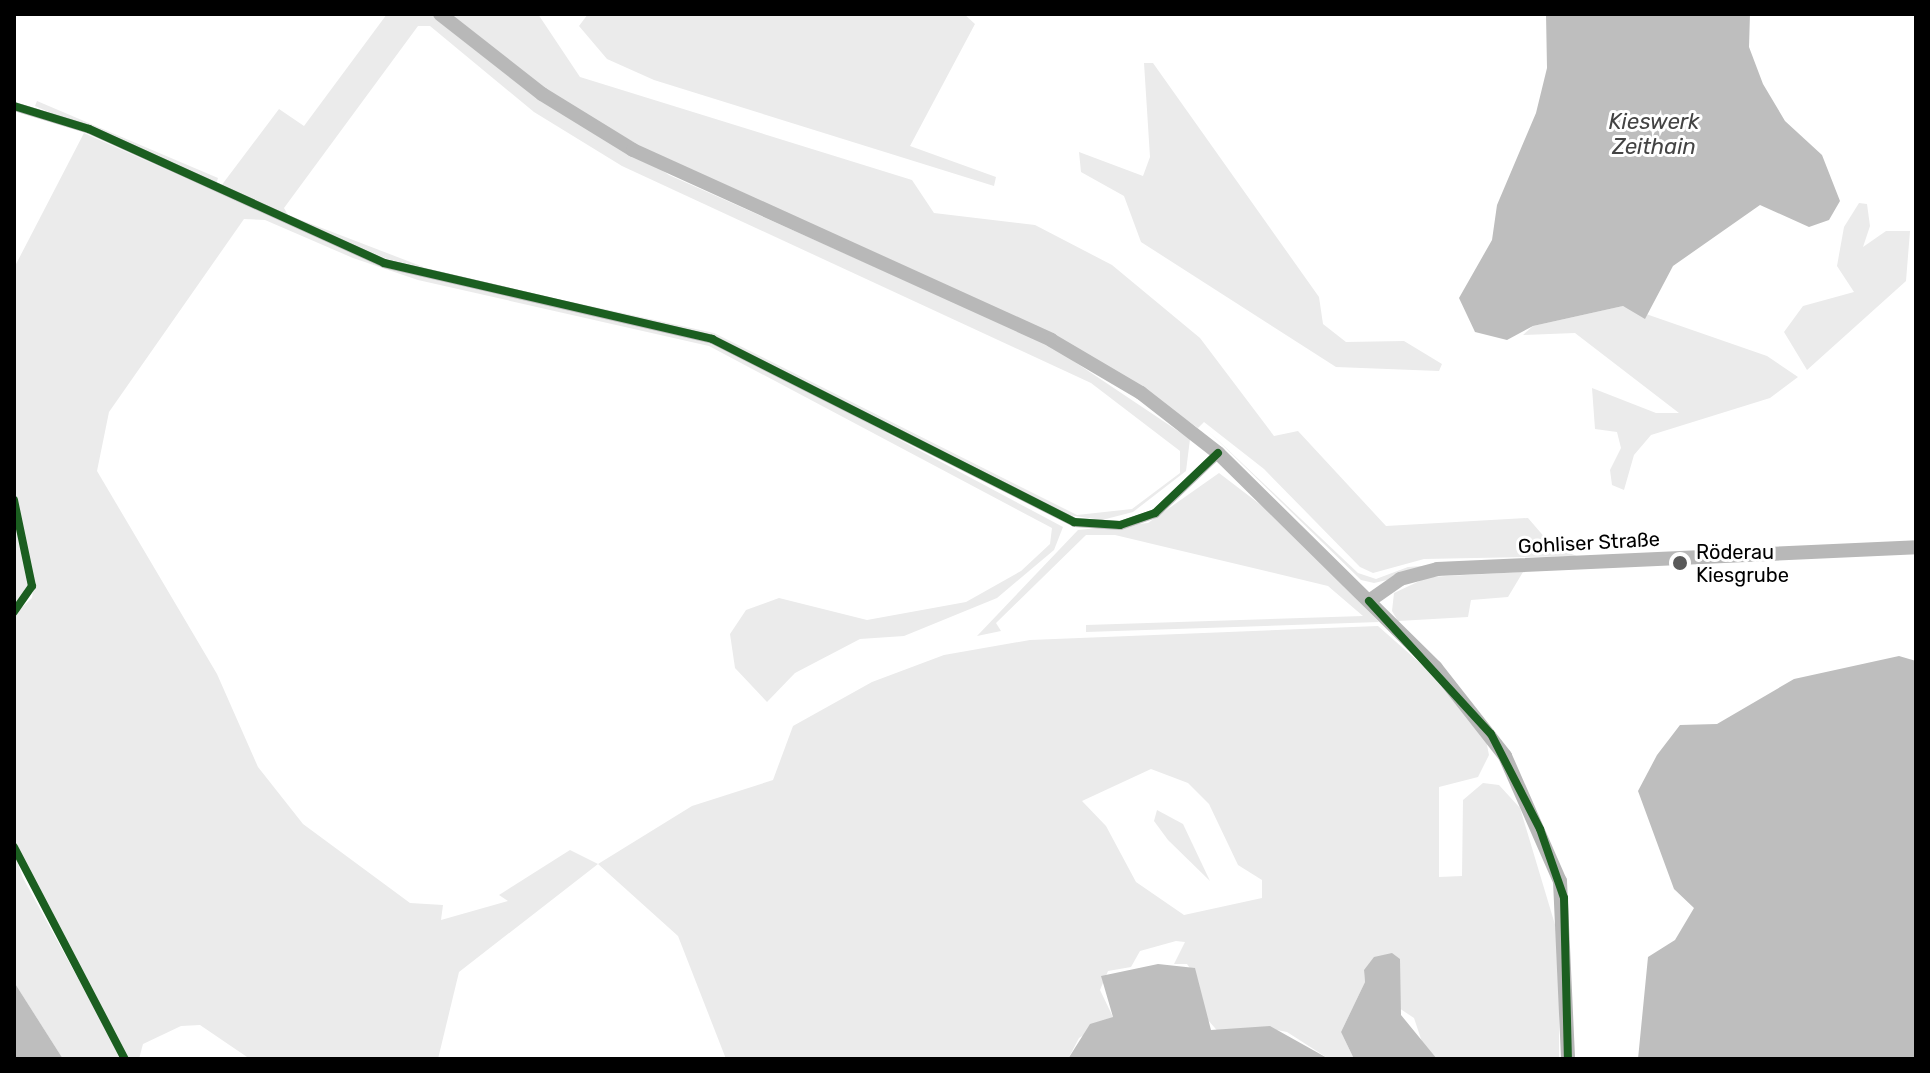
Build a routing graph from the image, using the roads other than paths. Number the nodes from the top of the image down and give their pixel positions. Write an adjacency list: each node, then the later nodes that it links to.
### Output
1 (440, 14): 3 (main road)
2 (14, 106): 3 (street)
3 (1218, 453): 5 (main road)
4 (1916, 547): 5 (main road, Gohliser Straße)
5 (1369, 601): 6 (main road)
6 (1568, 1059)

